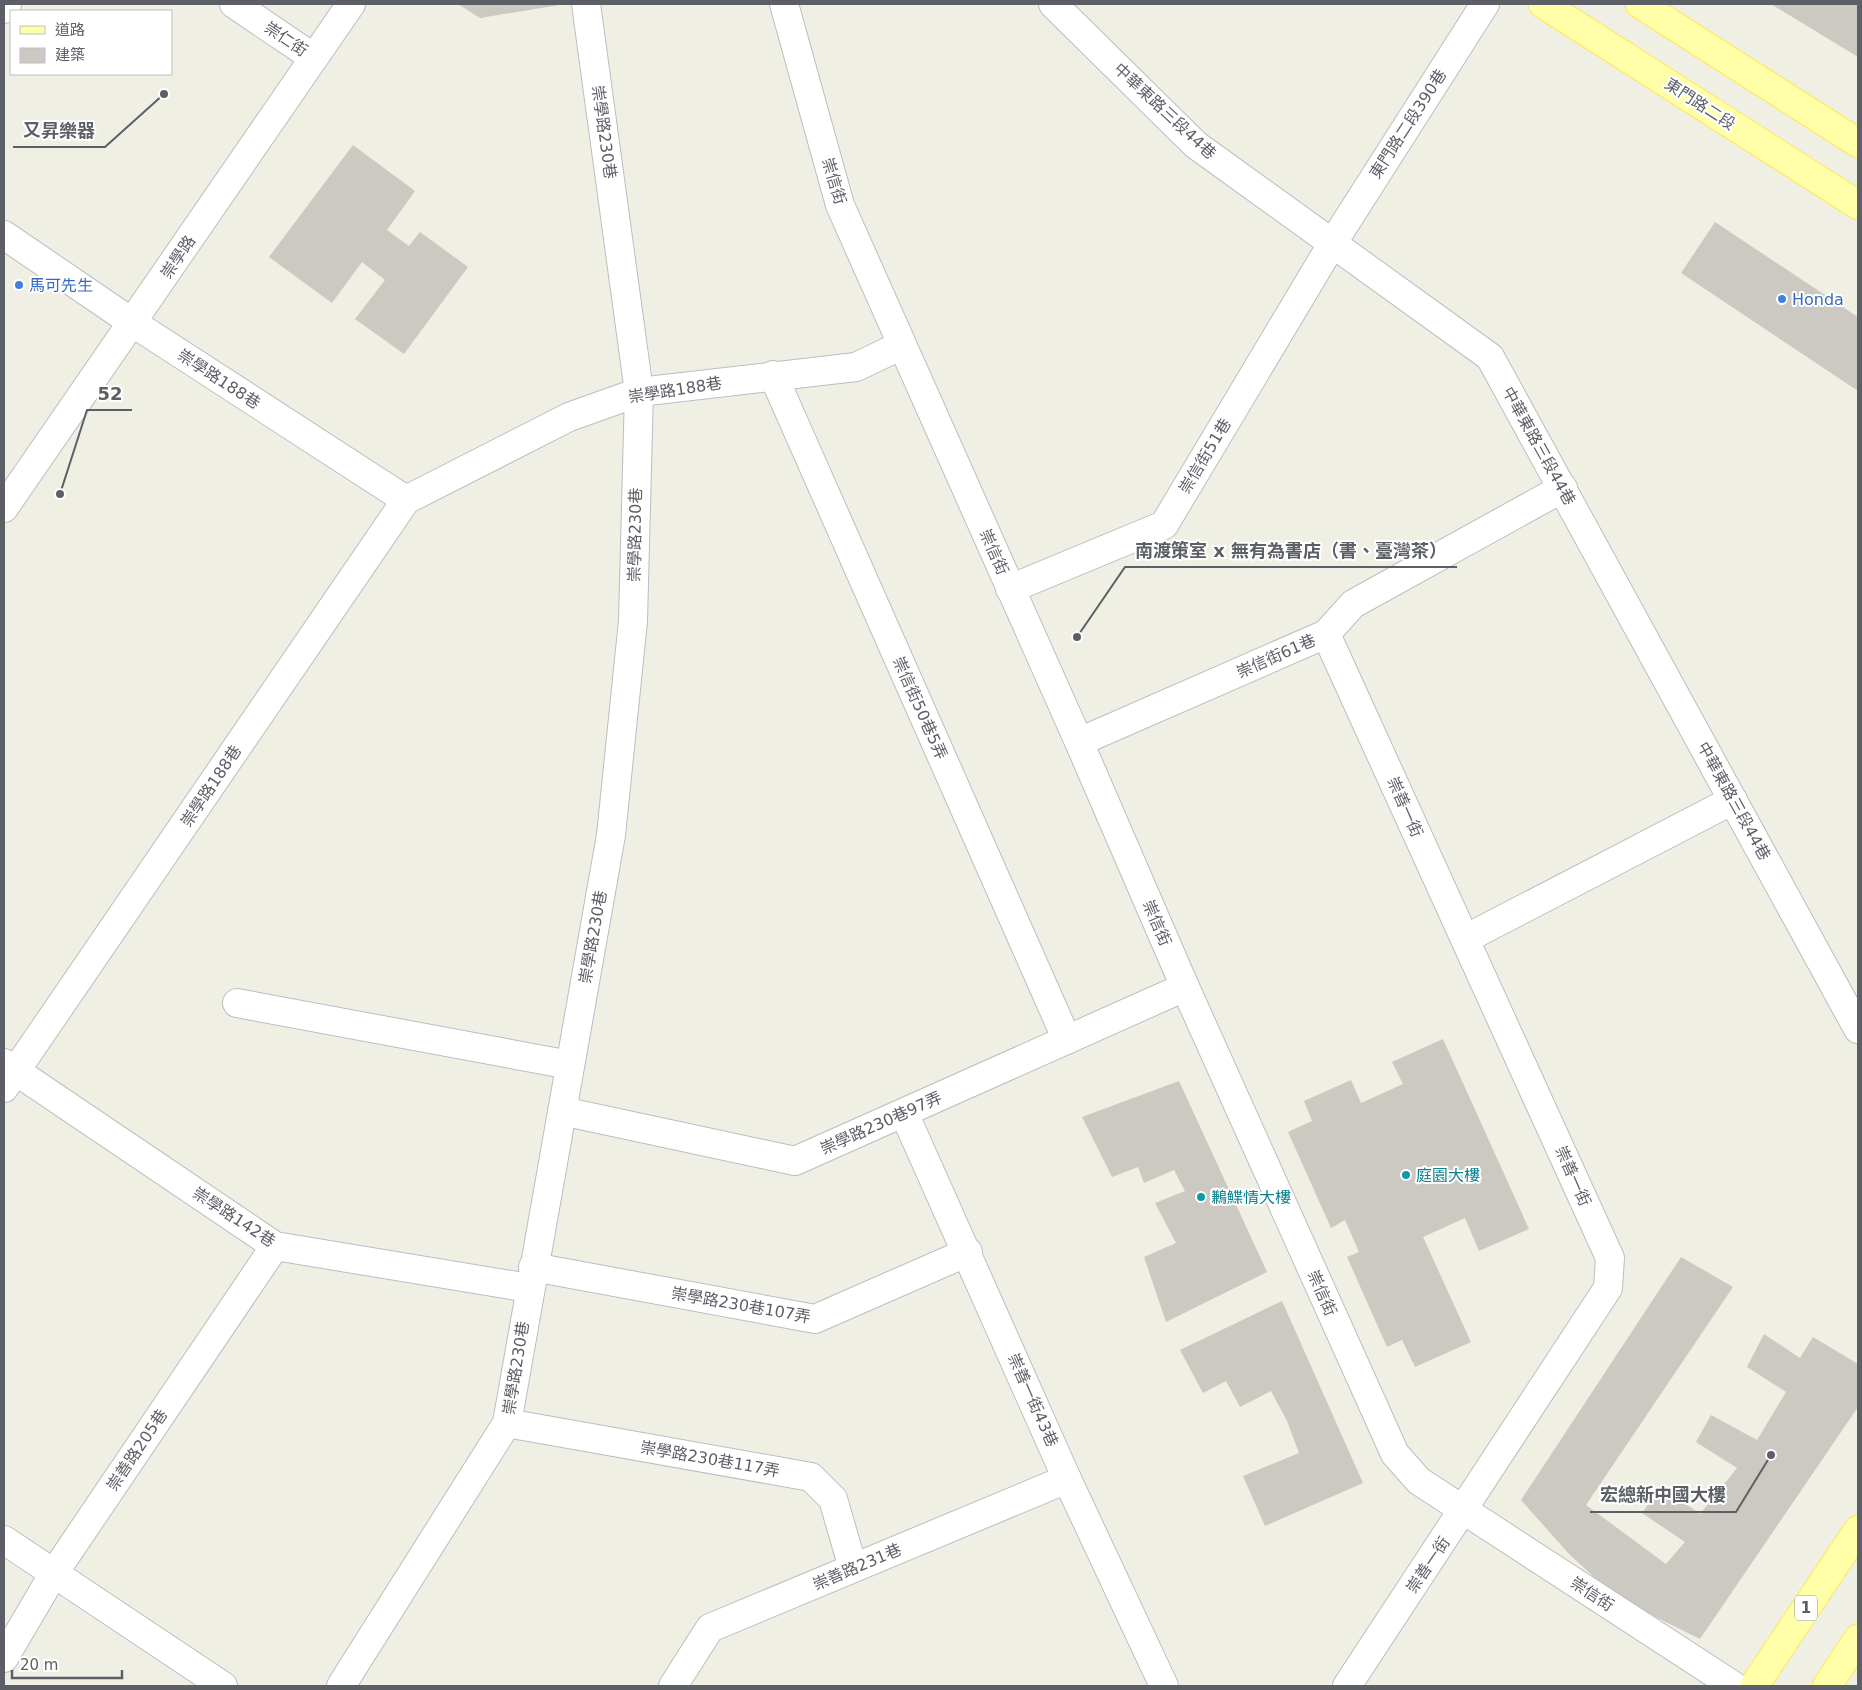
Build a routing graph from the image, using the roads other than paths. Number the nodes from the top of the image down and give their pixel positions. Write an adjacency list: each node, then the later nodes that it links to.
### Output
1 (7, 4): 10 (street)
2 (234, 4): 11 (street, 崇仁街)
3 (351, 4): 11 (street, 崇學路)
4 (586, 4): 19 (street, 崇學路230巷)
5 (784, 4): 17 (street, 崇信街)
6 (1053, 4): 15 (street, 中華東路三段44巷)
7 (1486, 4): 15 (street, 東門路二段390巷)
8 (1543, 4): 13 (main road, 東門路二段)
9 (1649, 6): 12 (main road)
10 (4, 9)
11 (314, 58): 16 (street, 崇學路)
12 (1858, 143)
13 (1858, 205)
14 (4, 235): 16 (street, 崇學路188巷)
15 (1332, 244): 20 (street, 中華東路三段44巷); 23 (street, 崇信街51巷)
16 (133, 323): 21 (street, 崇學路188巷); 22 (street, 崇學路)
17 (902, 345): 18 (street, 崇學路188巷); 23 (street, 崇信街)
18 (773, 375): 19 (street, 崇學路188巷); 31 (street, 崇信街50巷5弄)
19 (638, 392): 21 (street, 崇學路188巷); 32 (street, 崇學路230巷)
20 (1563, 488): 24 (street, 崇信街61巷); 26 (street, 中華東路三段44巷)
21 (406, 500): 33 (street, 崇學路188巷)
22 (4, 508)
23 (1010, 589): 25 (street, 崇信街)
24 (1326, 634): 25 (street, 崇信街61巷); 27 (street, 崇善一街)
25 (1079, 742): 28 (street, 崇信街)
26 (1733, 800): 27 (street); 30 (street, 中華東路三段44巷)
27 (1465, 939): 41 (street, 崇善一街)
28 (1185, 986): 31 (street, 崇學路230巷97弄); 41 (street, 崇信街)
29 (237, 1003): 32 (street)
30 (1858, 1029)
31 (1068, 1040): 35 (street, 崇學路230巷97弄)
32 (570, 1065): 34 (street, 崇學路230巷)
33 (8, 1074): 36 (street, 崇學路142巷)
34 (562, 1111): 35 (street, 崇學路230巷97弄); 38 (street, 崇學路230巷)
35 (904, 1112): 37 (street, 崇善一街43巷)
36 (275, 1246): 38 (street, 崇學路142巷); 45 (street, 崇善路205巷)
37 (968, 1252): 38 (street, 崇學路230巷107弄); 40 (street, 崇善一街43巷)
38 (531, 1277): 39 (street, 崇學路230巷)
39 (507, 1424): 44 (street, 崇學路230巷117弄); 49 (street, 崇學路230巷)
40 (1067, 1479): 44 (street, 崇善路231巷); 51 (street, 崇善一街43巷)
41 (1464, 1511): 52 (street, 崇善一街); 53 (street, 崇信街)
42 (1858, 1530): 54 (main road, 1)
43 (4, 1540): 45 (street)
44 (853, 1568): 50 (street, 崇善路231巷)
45 (54, 1573): 47 (street, 崇善路205巷); 48 (street)
46 (1858, 1639): 55 (main road)
47 (4, 1658)
48 (223, 1686)
49 (341, 1686)
50 (673, 1686)
51 (1164, 1686)
52 (1347, 1686)
53 (1734, 1686)
54 (1754, 1686)
55 (1827, 1686)

